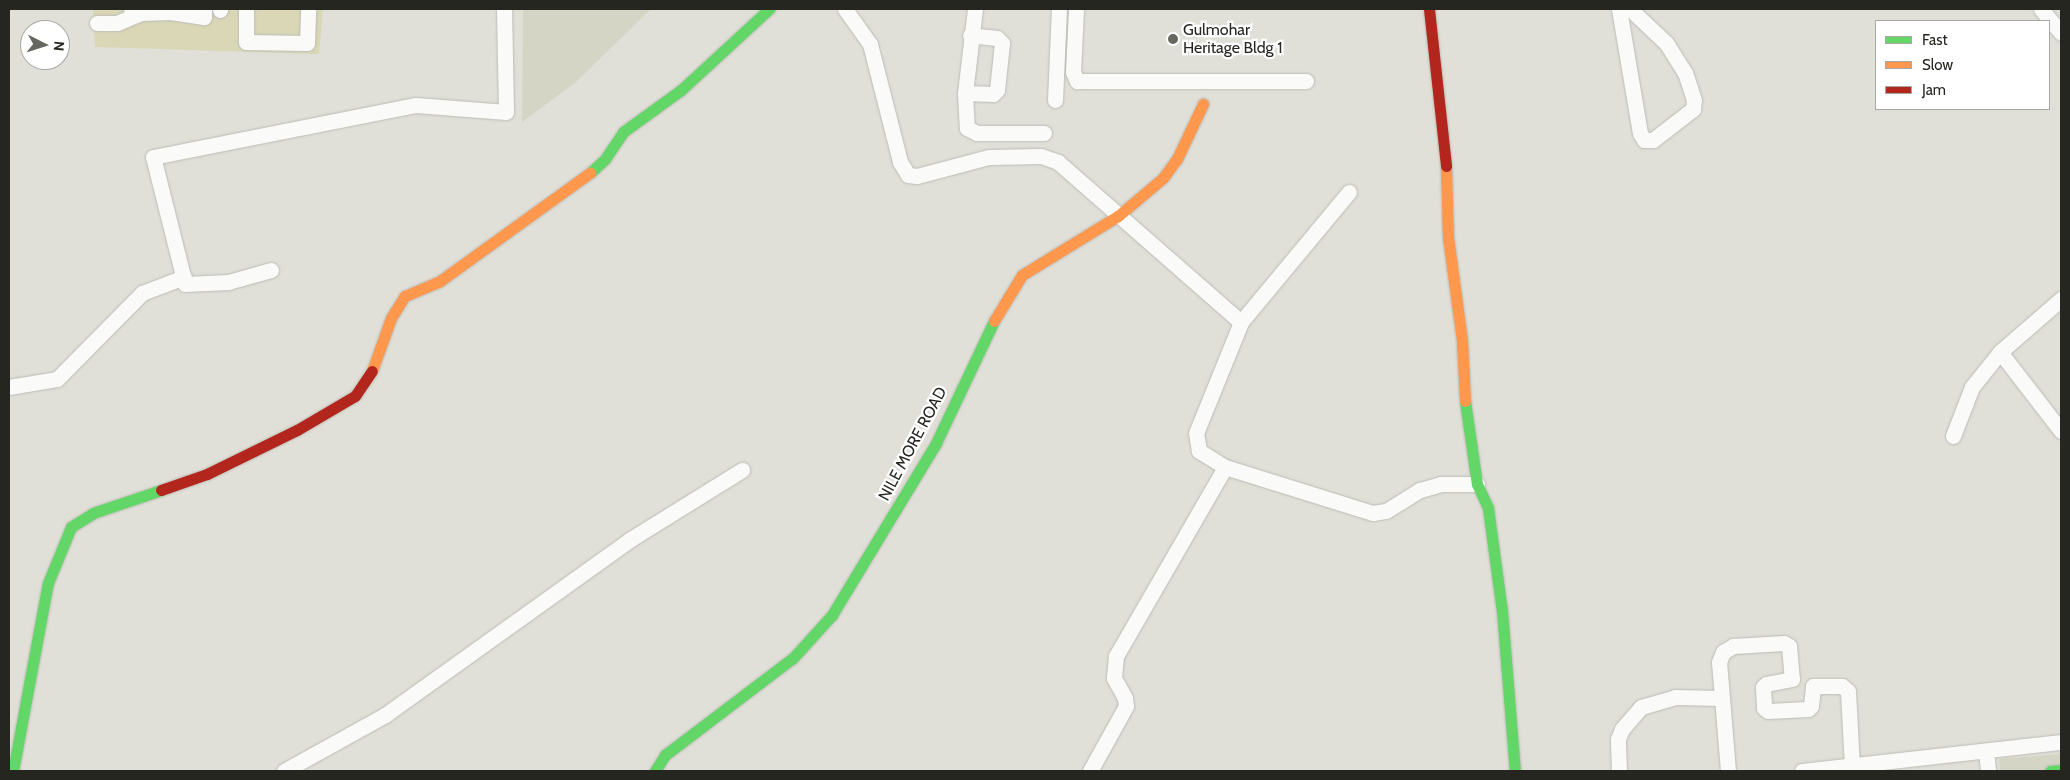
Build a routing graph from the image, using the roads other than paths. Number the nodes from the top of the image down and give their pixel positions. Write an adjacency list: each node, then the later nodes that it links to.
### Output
1 (204, 9): 14 (street)
2 (246, 9): 3 (street)
3 (308, 9)
4 (504, 9): 27 (street)
5 (769, 9): 42 (street)
6 (845, 9): 25 (street)
7 (975, 9): 18 (street)
8 (1059, 9): 21 (street)
9 (1076, 9): 19 (street)
10 (1429, 9): 36 (street)
11 (1619, 9): 12 (street)
12 (1630, 9)
13 (2041, 9): 17 (street)
14 (170, 11): 15 (street)
15 (134, 12): 16 (street)
16 (97, 23)
17 (2061, 33)
18 (970, 35): 20 (street); 20 (street)
19 (1306, 81)
20 (965, 93): 23 (street)
21 (1055, 100)
22 (1202, 104): 25 (street, NILE MORE ROAD)
23 (1044, 133)
24 (1349, 192): 29 (street)
25 (1118, 216): 29 (street); 44 (street, NILE MORE ROAD)
26 (271, 270): 27 (street)
27 (184, 277): 31 (street)
28 (2061, 299): 30 (street)
29 (1242, 322): 34 (street)
30 (2000, 352): 32 (street); 33 (street)
31 (9, 387)
32 (2061, 431)
33 (1953, 436)
34 (1225, 467): 36 (street); 45 (street)
35 (742, 470): 43 (street)
36 (1477, 484): 46 (street)
37 (1721, 698): 40 (street); 47 (street); 48 (street)
38 (2061, 742): 39 (street)
39 (1986, 751): 40 (street); 50 (street)
40 (1861, 768): 49 (street)
41 (2061, 770): 51 (street)
42 (13, 771)
43 (284, 771)
44 (655, 771)
45 (1090, 771)
46 (1515, 771)
47 (1619, 771)
48 (1728, 771)
49 (1802, 771)
50 (1988, 771)
51 (2050, 771)

